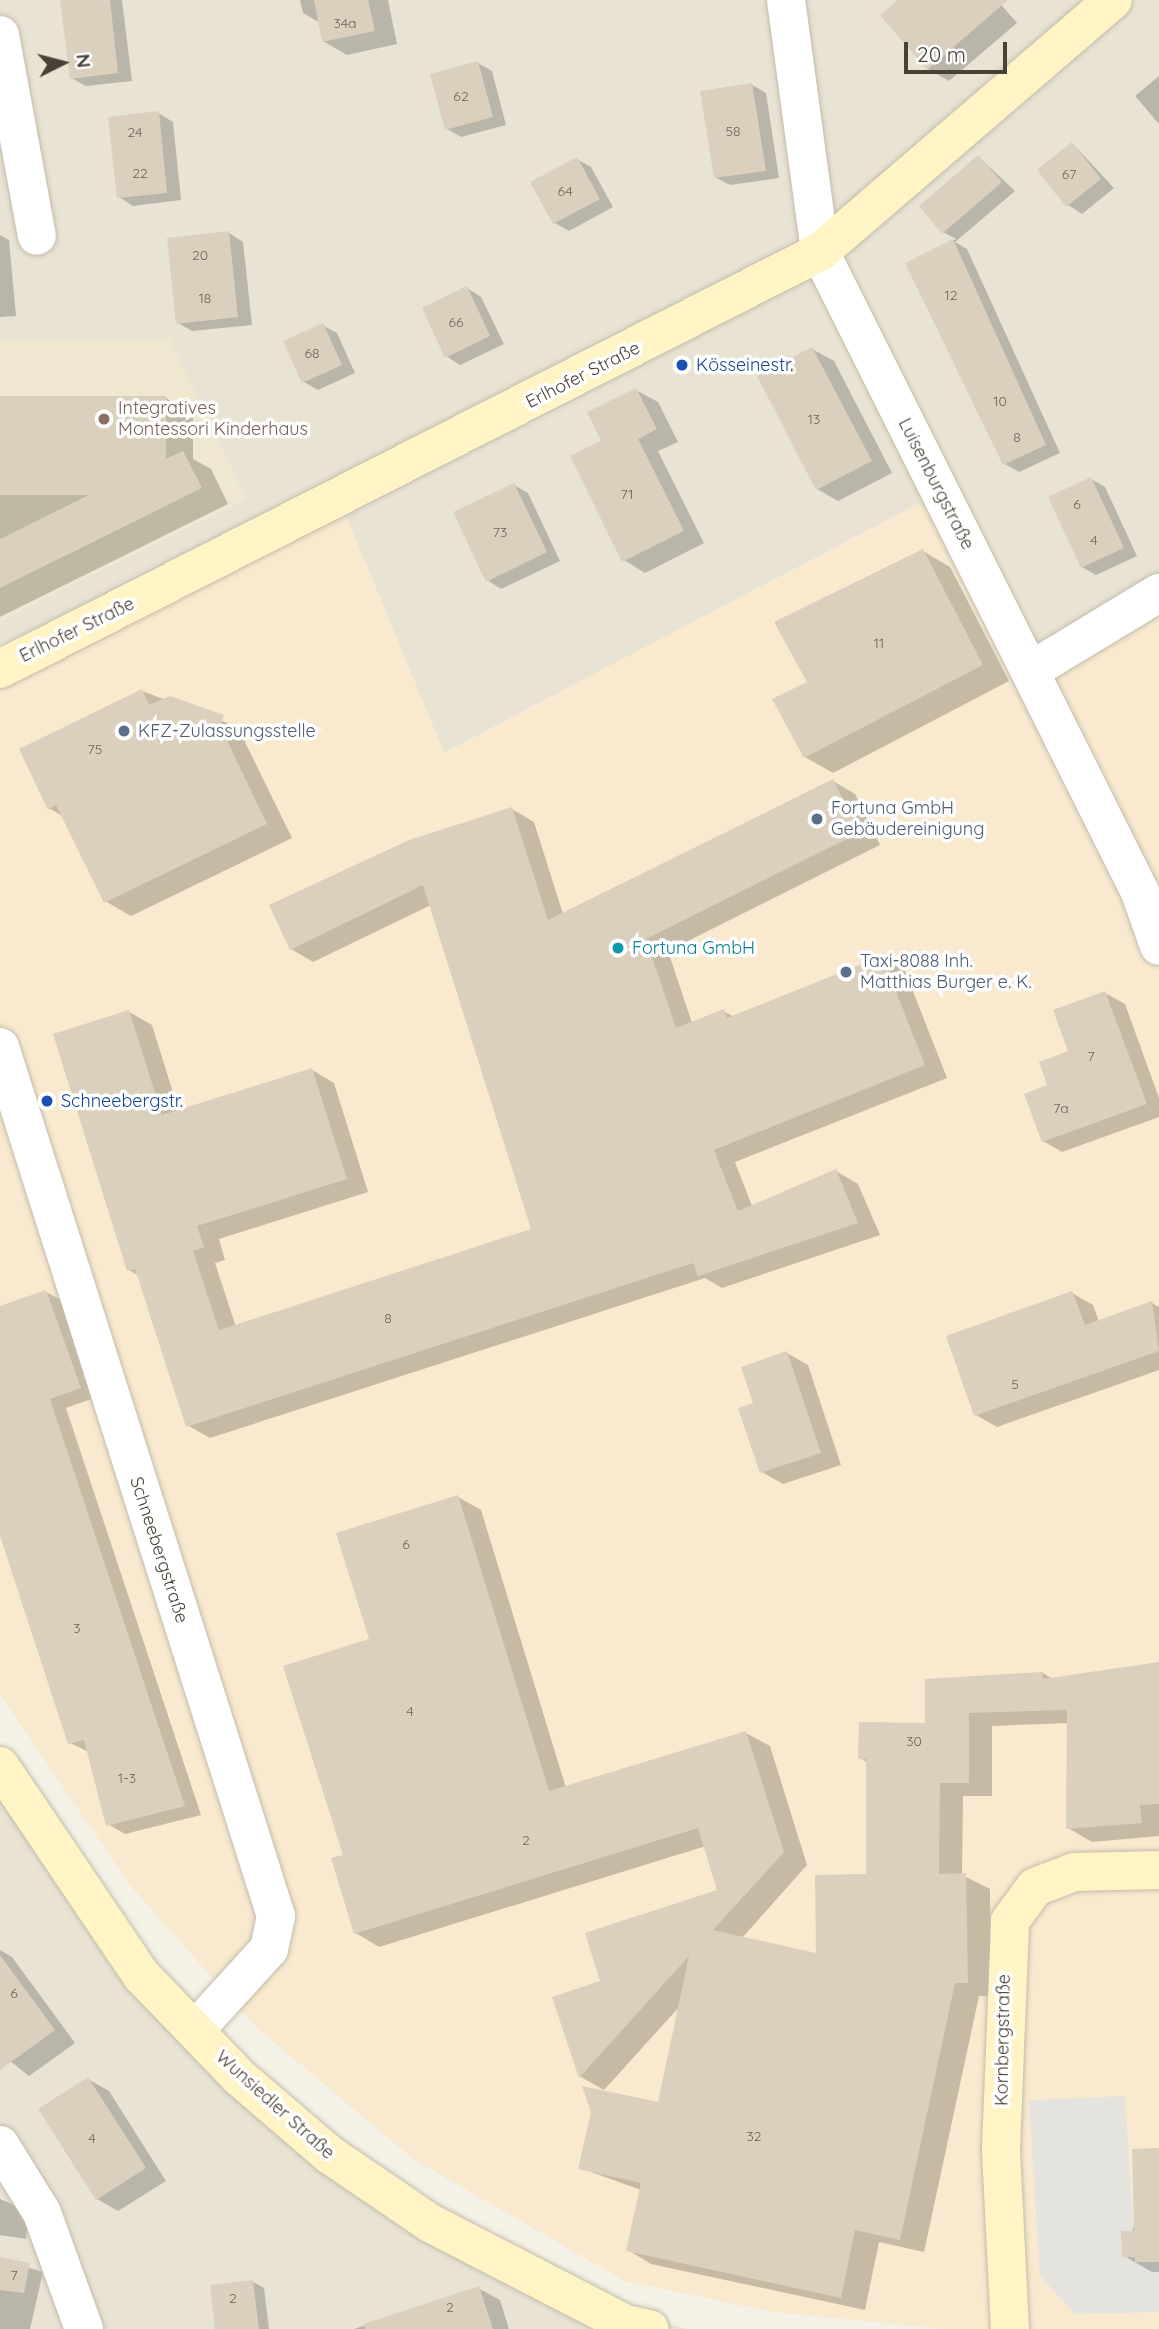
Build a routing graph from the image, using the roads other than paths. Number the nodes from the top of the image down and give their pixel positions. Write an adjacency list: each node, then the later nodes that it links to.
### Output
1 (786, 0): 5 (street, Luisenburgstraße)
2 (1113, 0): 5 (street, Erlhofer Straße)
3 (0, 35): 4 (street)
4 (37, 236)
5 (820, 252): 7 (street, Erlhofer Straße); 8 (street, Luisenburgstraße)
6 (1159, 593): 8 (street)
7 (0, 668)
8 (1030, 671): 9 (street, Luisenburgstraße)
9 (1159, 946)
10 (0, 1047): 13 (street, Schneebergstraße)
11 (0, 1766): 13 (street, Wunsiedler Straße)
12 (1159, 1870): 17 (street, Kornbergstraße)
13 (195, 2030): 15 (street, Wunsiedler Straße)
14 (0, 2145): 16 (street)
15 (632, 2327)
16 (84, 2329)
17 (1010, 2329)

